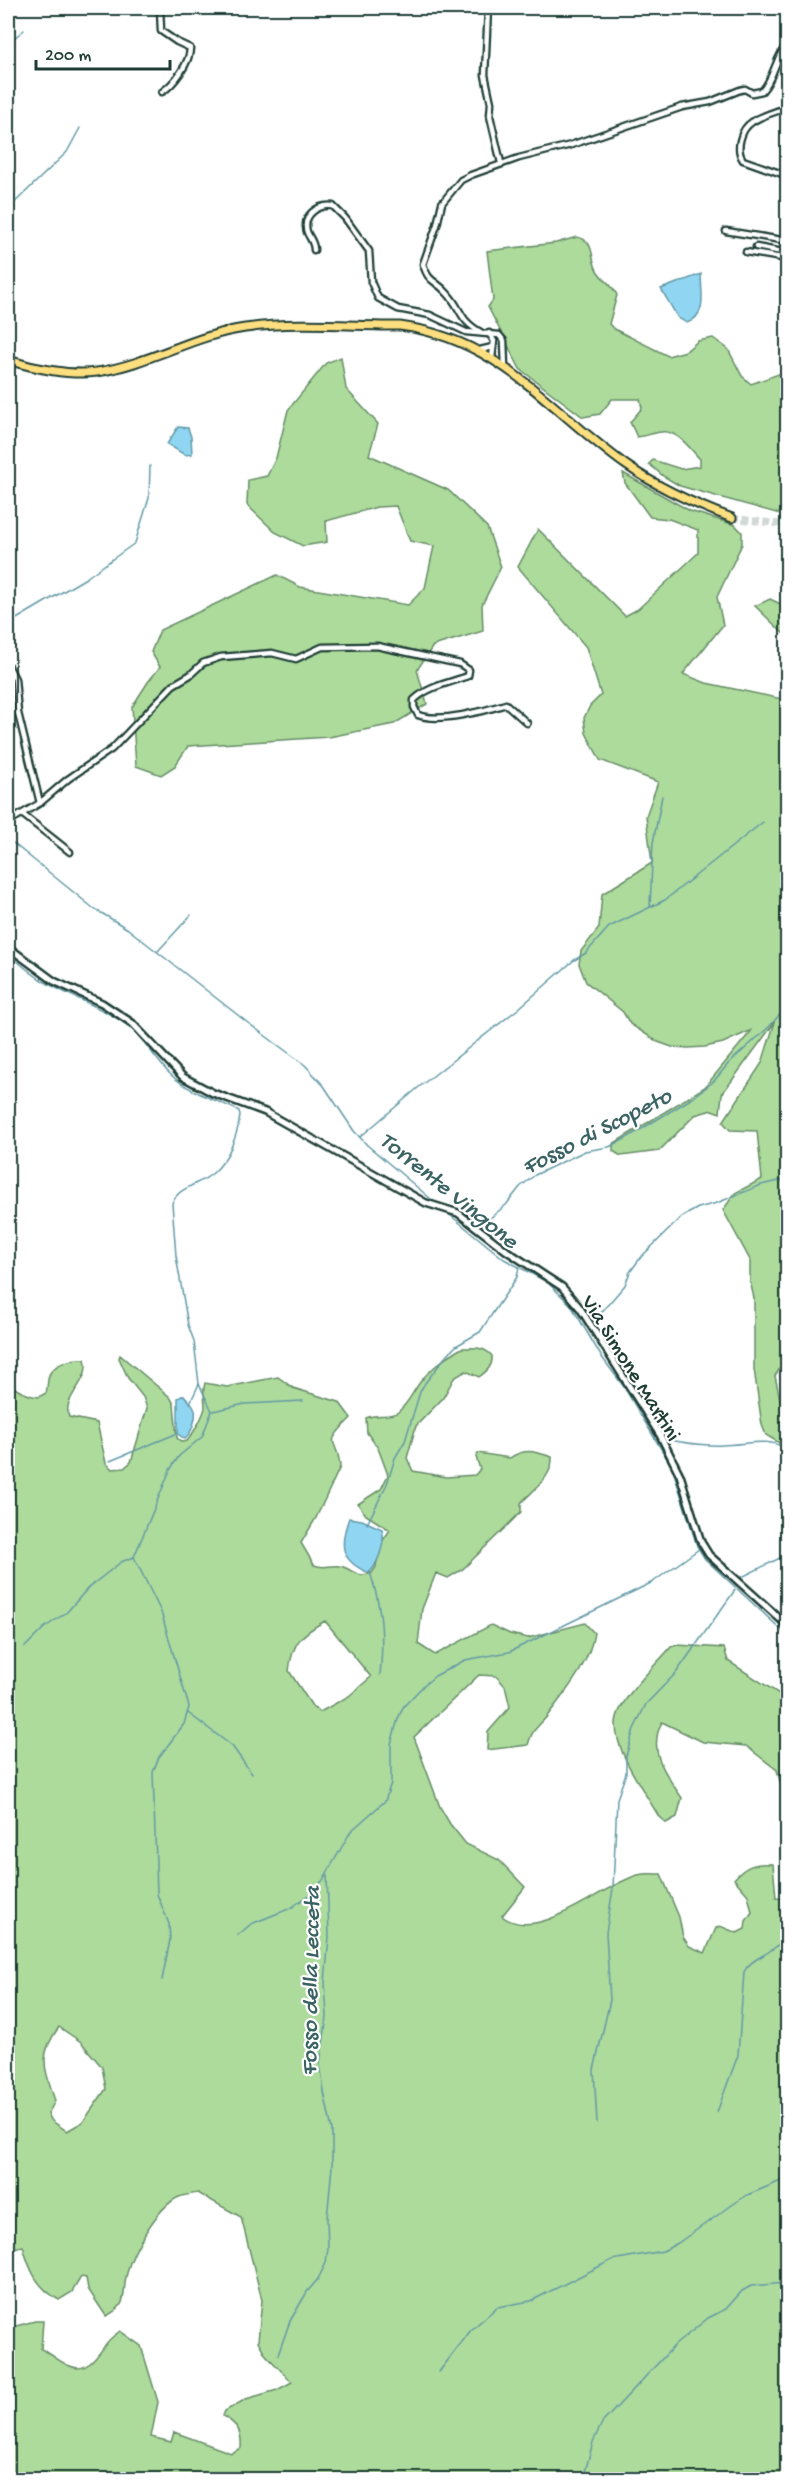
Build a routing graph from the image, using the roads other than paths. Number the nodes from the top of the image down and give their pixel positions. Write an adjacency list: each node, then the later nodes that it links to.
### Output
1 (160, 8): 4 (street)
2 (488, 8): 6 (street)
3 (788, 43): 6 (street)
4 (162, 92)
5 (788, 107): 7 (street)
6 (501, 163): 15 (street)
7 (788, 176)
8 (726, 231): 9 (street)
9 (788, 241)
10 (756, 248): 13 (street)
11 (314, 250): 15 (street)
12 (746, 252): 14 (street)
13 (788, 253)
14 (788, 259)
15 (482, 333): 16 (street)
16 (489, 333): 17 (street); 19 (street)
17 (493, 347): 18 (street); 20 (street)
18 (480, 350): 20 (main road); 21 (main road)
19 (504, 351): 20 (street); 22 (street)
20 (492, 358): 22 (main road)
21 (8, 360)
22 (506, 367): 23 (main road)
23 (732, 518)
24 (8, 665): 26 (street)
25 (527, 723): 26 (street)
26 (40, 803): 27 (street)
27 (22, 814): 28 (street); 29 (street)
28 (8, 822)
29 (70, 852)
30 (8, 947): 31 (street, Via Simone Martini)
31 (787, 1624)

